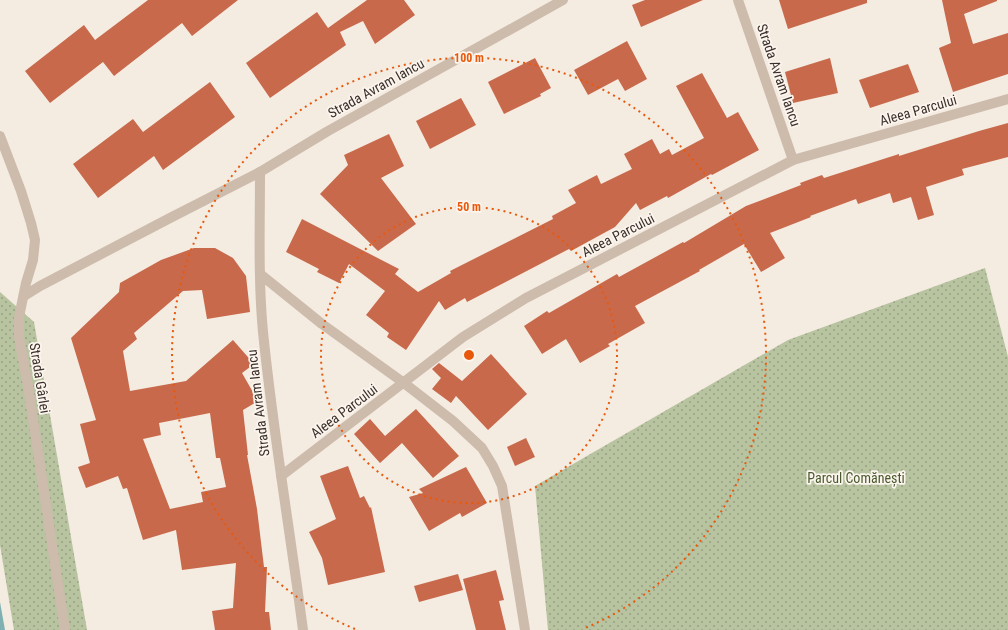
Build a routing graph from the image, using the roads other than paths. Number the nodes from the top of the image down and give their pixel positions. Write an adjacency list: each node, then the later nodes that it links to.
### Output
1 (563, 0): 6 (street, Strada Avram Iancu)
2 (738, 0): 5 (street, Strada Avram Iancu)
3 (1008, 99): 5 (street, Aleea Parcului)
4 (0, 136): 8 (street, Strada Gârlei)
5 (794, 160): 9 (street, Aleea Parcului)
6 (260, 172): 7 (street, Strada Avram Iancu); 8 (street, Strada Avram Iancu)
7 (260, 274): 9 (street); 10 (street, Strada Avram Iancu)
8 (24, 296): 11 (street, Strada Gârlei)
9 (404, 383): 10 (street, Aleea Parcului); 13 (street)
10 (280, 476): 12 (street, Strada Avram Iancu)
11 (65, 630)
12 (303, 630)
13 (525, 630)

